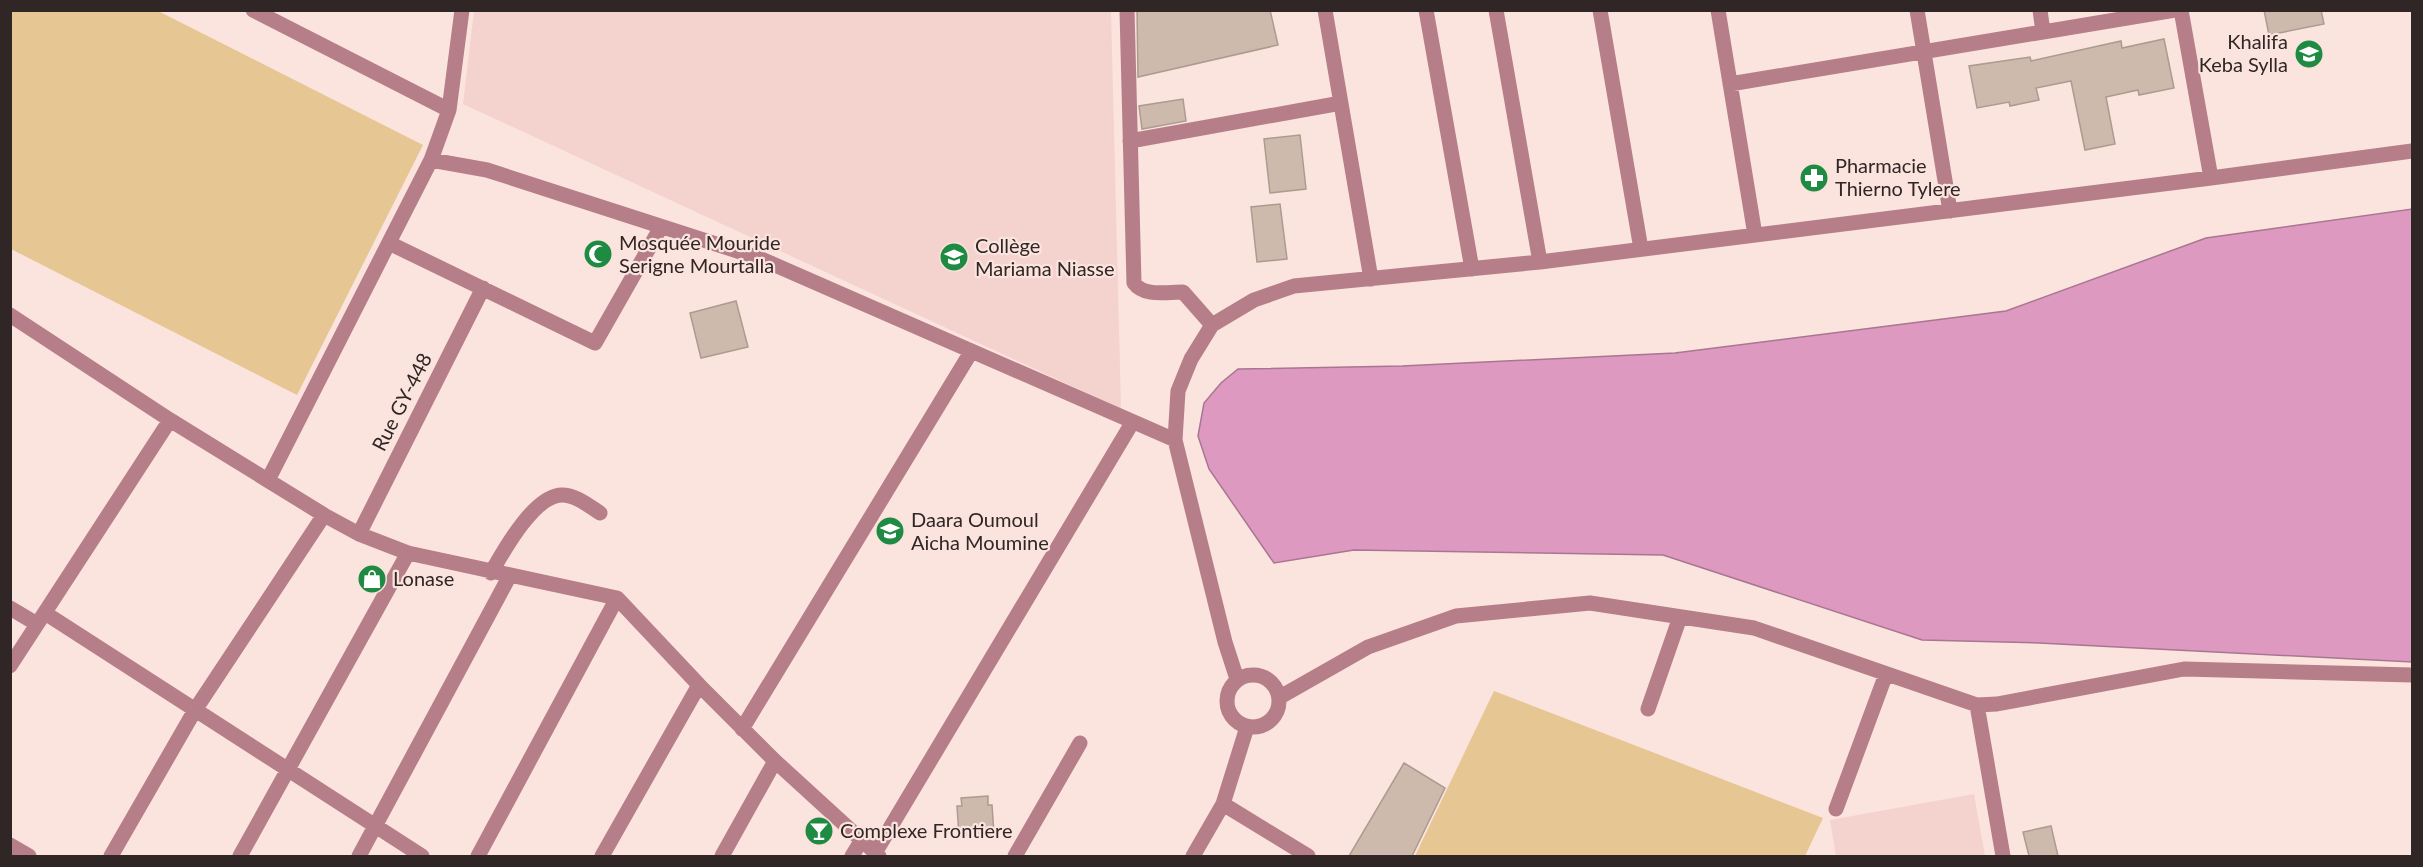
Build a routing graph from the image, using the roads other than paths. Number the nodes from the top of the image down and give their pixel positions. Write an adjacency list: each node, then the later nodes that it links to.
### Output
1 (254, 10): 17 (street)
2 (462, 10): 17 (street)
3 (1126, 10): 18 (street)
4 (1325, 10): 16 (street)
5 (1426, 10): 28 (street)
6 (1496, 10): 27 (street)
7 (1600, 10): 26 (street)
8 (1718, 10): 15 (street)
9 (1917, 10): 14 (street)
10 (2040, 10): 13 (street)
11 (2175, 10): 13 (street)
12 (2181, 10): 21 (street)
13 (2043, 32): 14 (street)
14 (1923, 52): 15 (street); 22 (street)
15 (1730, 84): 24 (street)
16 (1341, 103): 18 (street); 29 (street)
17 (449, 110): 20 (street)
18 (1130, 141): 32 (street)
19 (2412, 151): 21 (street)
20 (431, 160): 23 (street); 25 (street)
21 (2211, 178): 22 (street)
22 (1950, 211): 24 (street)
23 (662, 227): 30 (street); 33 (street)
24 (1755, 235): 26 (street)
25 (389, 243): 30 (street); 37 (street)
26 (1641, 249): 27 (street)
27 (1540, 262): 28 (street)
28 (1472, 269): 29 (street)
29 (1371, 279): 32 (street)
30 (483, 288): 40 (street, Rue GY-448)
31 (10, 315): 34 (street)
32 (1212, 325): 36 (street)
33 (971, 352): 35 (street); 58 (street)
34 (170, 420): 37 (street); 47 (street)
35 (1132, 423): 36 (street); 67 (street)
36 (1175, 440): 51 (street)
37 (267, 480): 39 (street)
38 (600, 513): 42 (street)
39 (324, 515): 40 (street); 56 (street)
40 (359, 534): 41 (street)
41 (408, 553): 42 (street); 61 (street)
42 (491, 573): 43 (street)
43 (509, 577): 44 (street); 64 (street)
44 (617, 598): 52 (street); 73 (street)
45 (10, 608): 47 (street)
46 (1680, 617): 49 (street); 53 (street); 55 (street)
47 (41, 619): 48 (street); 56 (street)
48 (10, 666)
49 (1886, 674): 54 (street); 63 (street)
50 (2412, 675): 54 (street)
51 (1238, 679): 53 (street); 57 (street)
52 (699, 685): 58 (street); 74 (street)
53 (1280, 697): 57 (street)
54 (1977, 705): 80 (street)
55 (1648, 709)
56 (195, 710): 61 (street); 69 (street)
57 (1247, 727): 62 (street)
58 (742, 729): 60 (street)
59 (1080, 743): 77 (street)
60 (775, 761): 65 (street); 75 (street)
61 (288, 770): 64 (street); 70 (street)
62 (1223, 804): 78 (street); 79 (street)
63 (1836, 808)
64 (376, 827): 71 (street); 72 (street)
65 (861, 841): 67 (street); 76 (street)
66 (10, 844): 68 (street)
67 (877, 855)
68 (29, 856)
69 (111, 856)
70 (240, 856)
71 (359, 856)
72 (422, 856)
73 (478, 856)
74 (602, 856)
75 (722, 856)
76 (852, 856)
77 (1015, 856)
78 (1192, 856)
79 (1308, 856)
80 (2003, 856)

